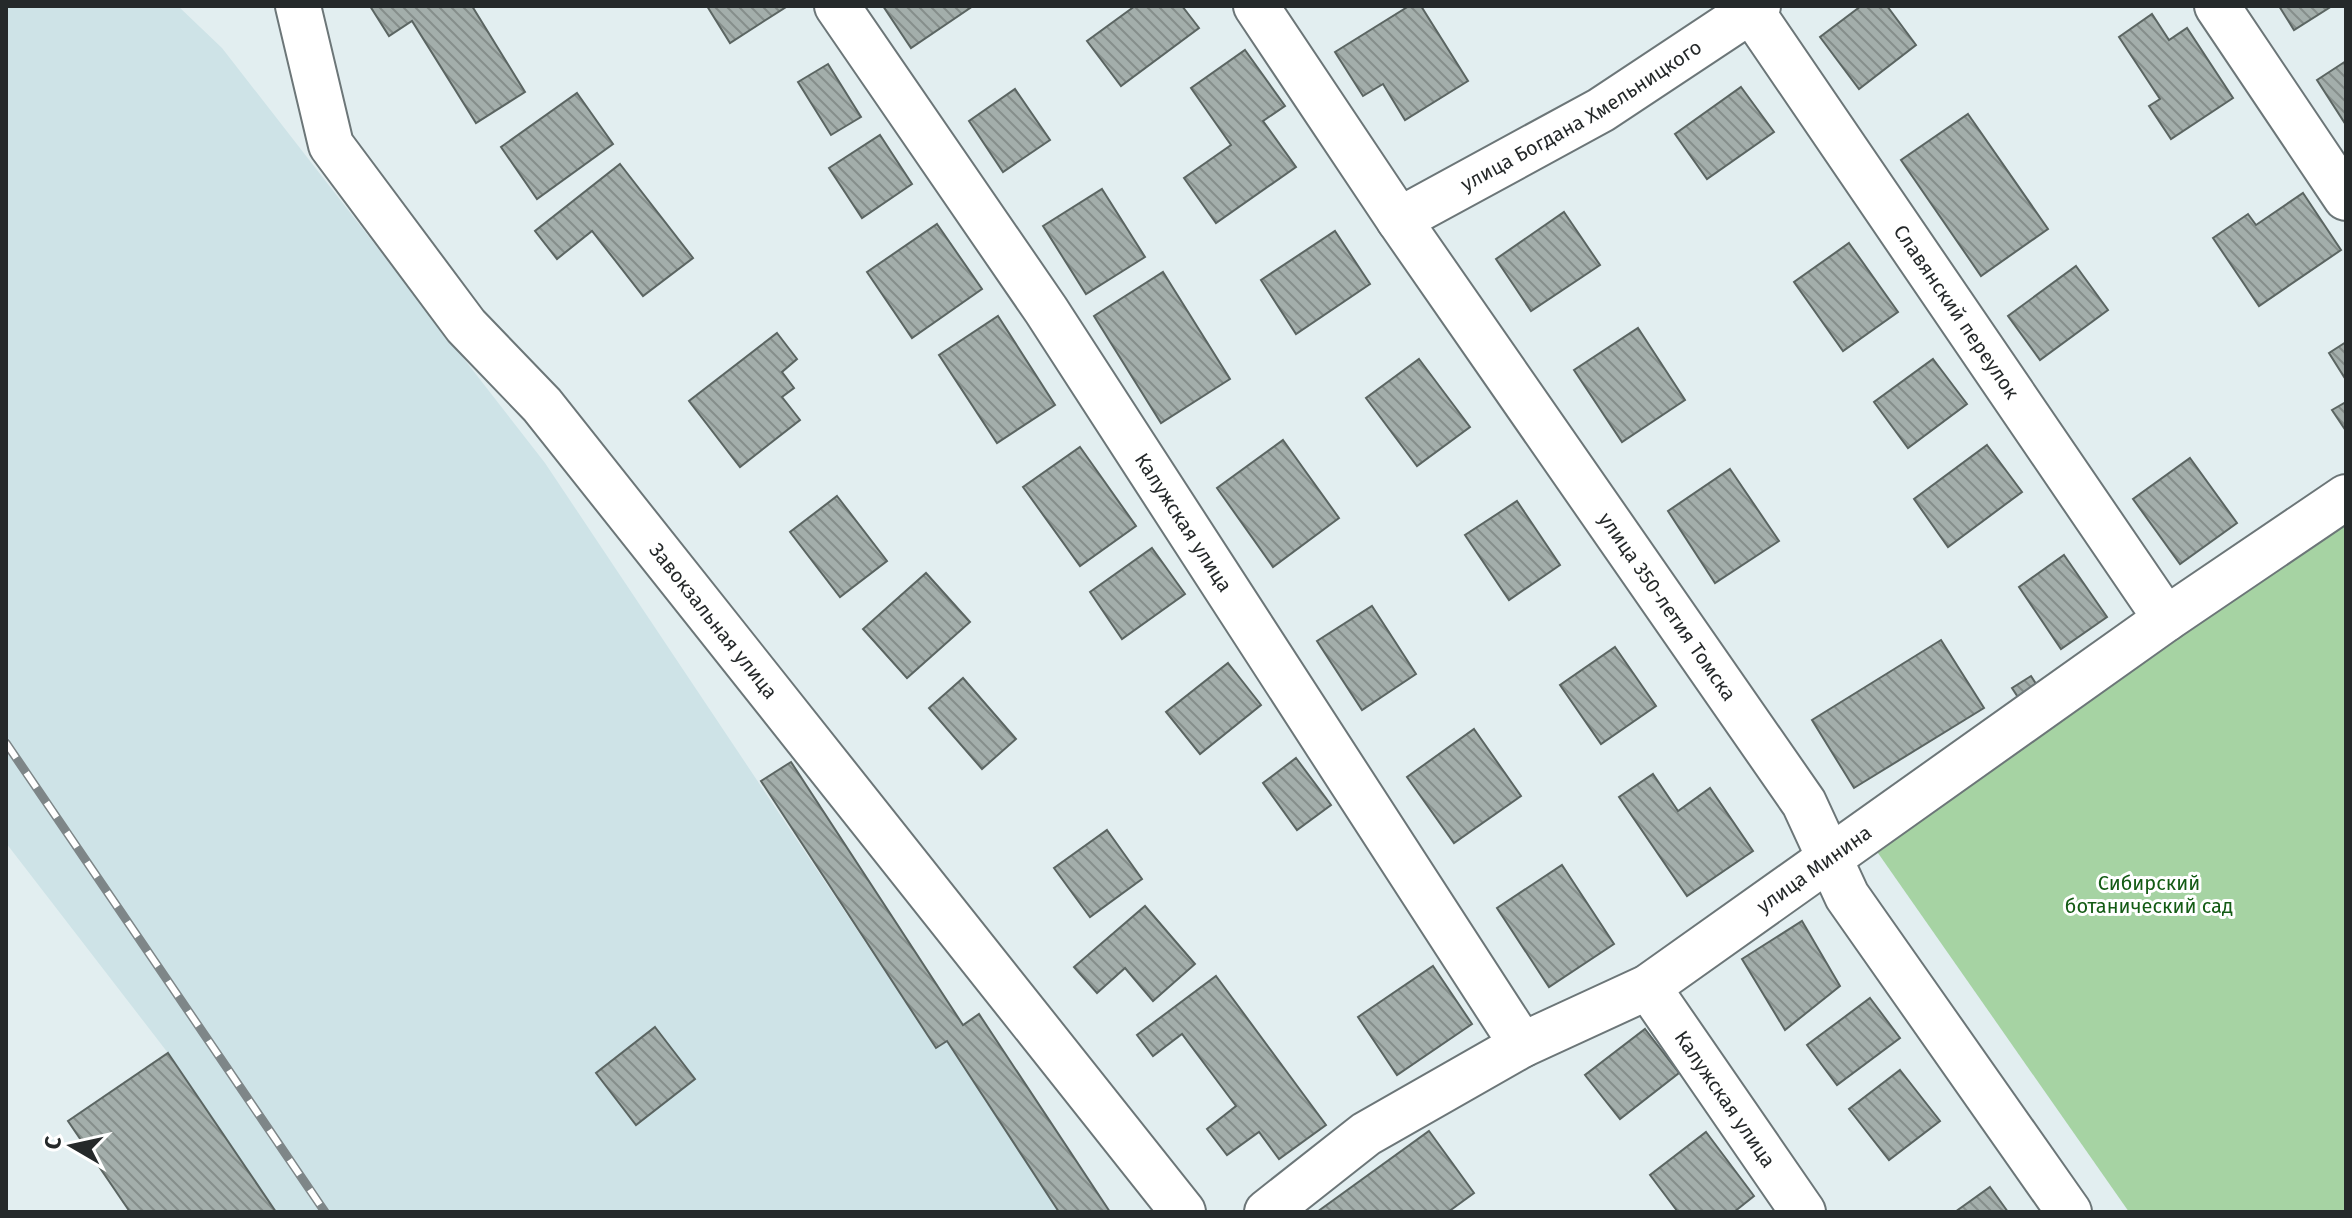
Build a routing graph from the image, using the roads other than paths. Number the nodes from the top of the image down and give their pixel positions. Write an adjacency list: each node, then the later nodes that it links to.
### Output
1 (298, 6): 13 (street, Завокзальная улица)
2 (837, 6): 12 (street, Калужская улица)
3 (1256, 6): 7 (street, улица 350-летия Томска)
4 (2217, 6): 6 (street)
5 (1752, 8): 7 (street, улица Богдана Хмельницкого); 9 (street, Славянский переулок)
6 (2346, 198)
7 (1399, 220): 10 (street, улица 350-летия Томска)
8 (2346, 497): 9 (street, улица Минина)
9 (2166, 619): 10 (street, улица Минина)
10 (1829, 857): 11 (street, улица Минина); 16 (street, улица 350-летия Томска)
11 (1648, 987): 12 (street, улица Минина); 15 (street, Калужская улица)
12 (1522, 1045): 14 (street, улица Минина)
13 (1183, 1212)
14 (1267, 1212)
15 (1803, 1212)
16 (2069, 1212)

